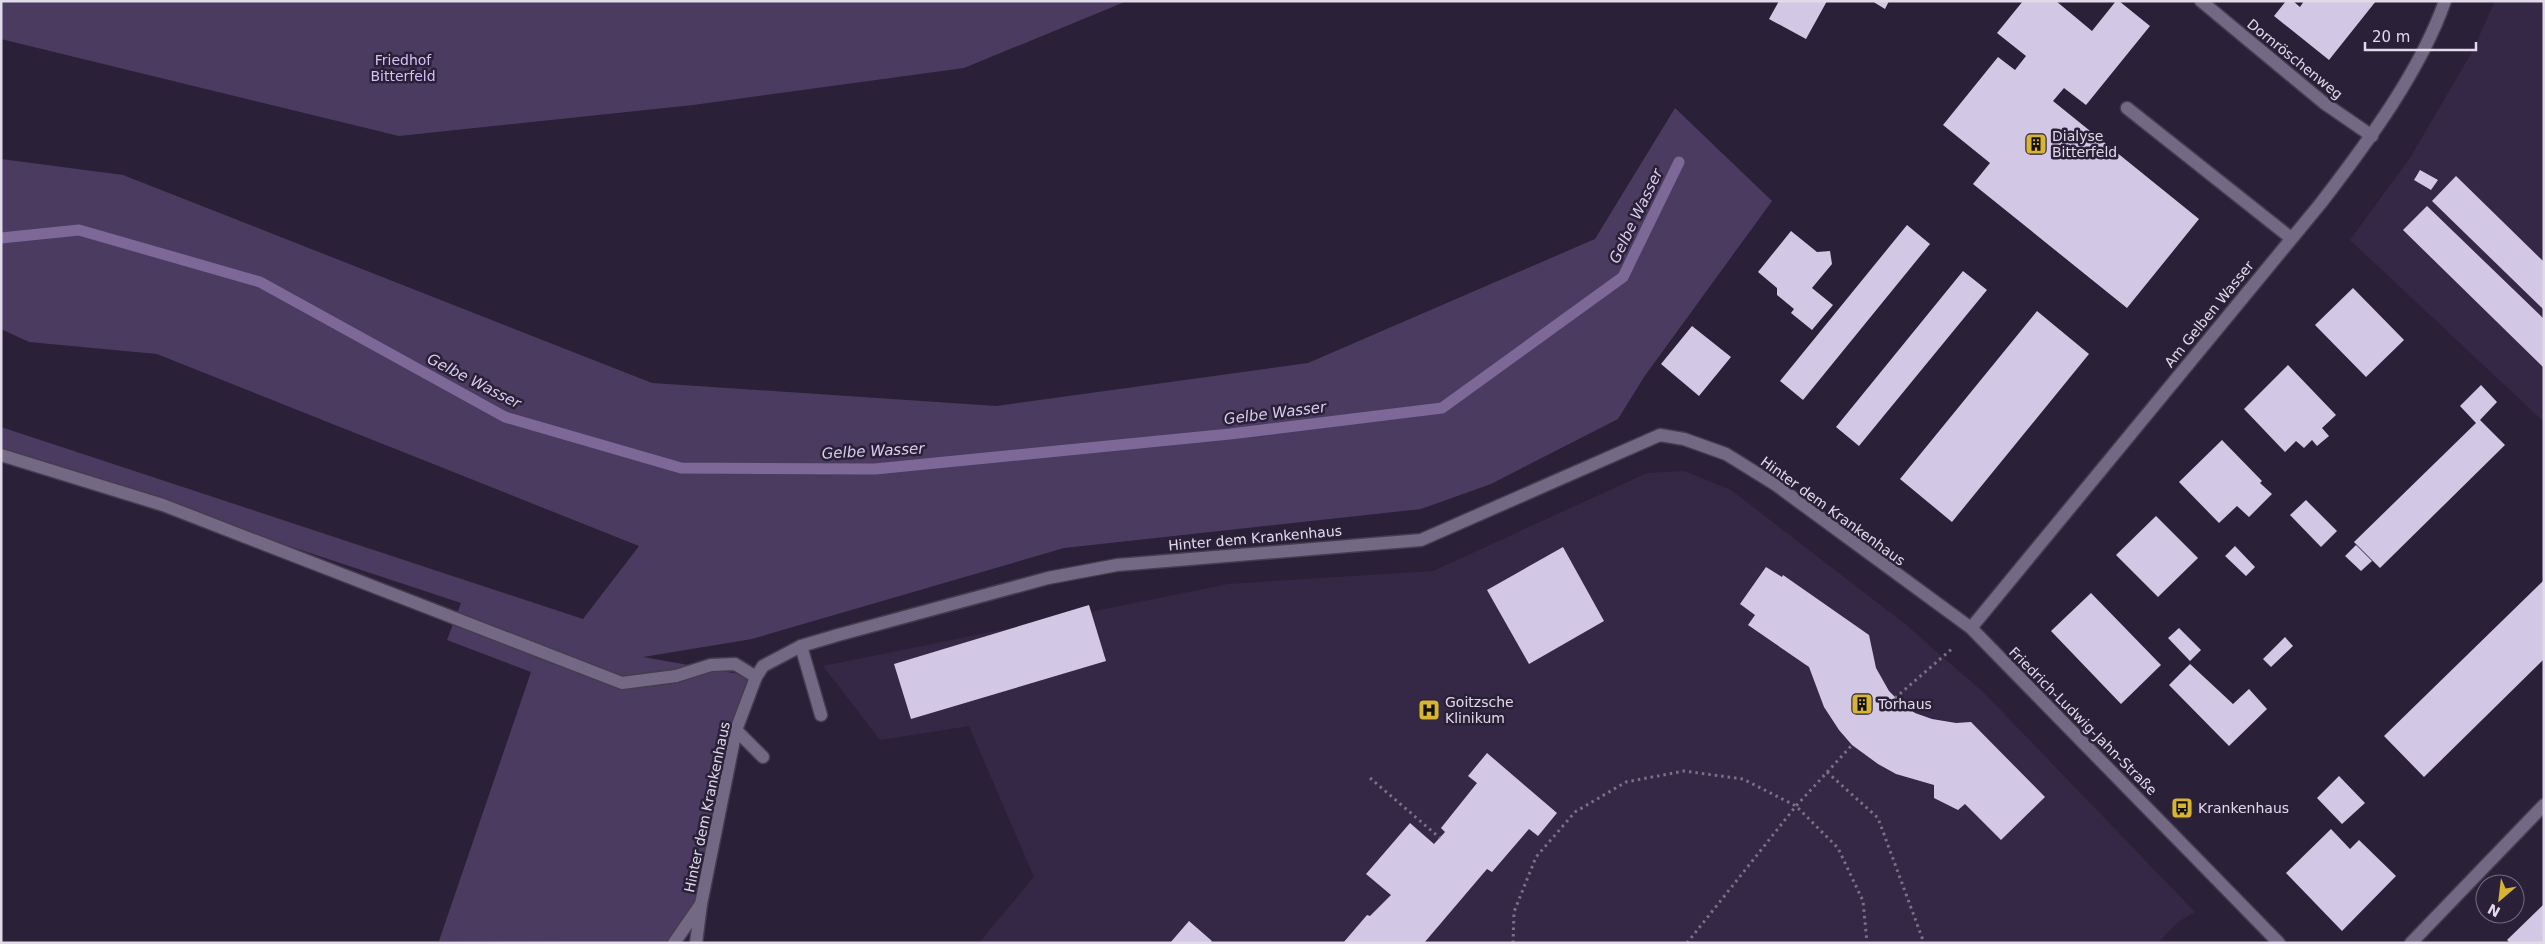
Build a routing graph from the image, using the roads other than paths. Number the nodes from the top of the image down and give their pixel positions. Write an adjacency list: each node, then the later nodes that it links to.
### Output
1 (2201, 1): 4 (street, Dornröschenweg)
2 (2445, 1): 4 (street, Am Gelben Wasser)
3 (2127, 108): 5 (street)
4 (2372, 136): 5 (street, Am Gelben Wasser)
5 (2291, 238): 7 (street, Am Gelben Wasser)
6 (1, 455): 9 (street)
7 (1971, 628): 8 (street, Hinter dem Krankenhaus); 17 (street, Friedrich-Ludwig-Jahn-Straße)
8 (800, 646): 9 (street, Hinter dem Krankenhaus); 10 (street)
9 (756, 677): 11 (street, Hinter dem Krankenhaus)
10 (821, 715)
11 (736, 730): 12 (street); 14 (street, Hinter dem Krankenhaus)
12 (763, 757)
13 (2544, 804): 18 (street)
14 (701, 904): 15 (street); 16 (street, Hinter dem Krankenhaus)
15 (674, 943)
16 (696, 943)
17 (2280, 943)
18 (2411, 943)

